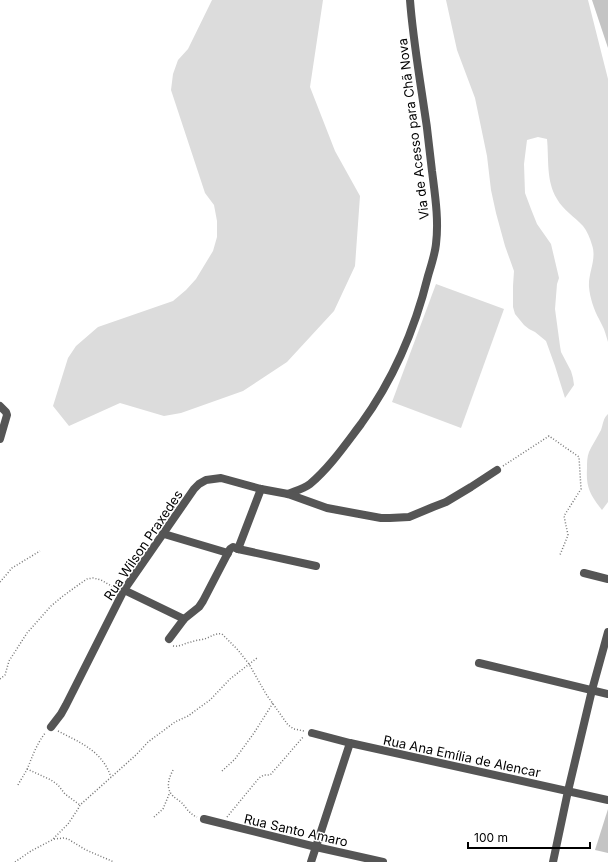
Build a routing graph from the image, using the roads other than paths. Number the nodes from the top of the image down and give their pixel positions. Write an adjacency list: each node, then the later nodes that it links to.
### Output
1 (410, 0): 6 (street, Via de Acesso para Chã Nova)
2 (0, 406): 3 (street)
3 (0, 439)
4 (497, 470): 6 (street, Rua Wilson Praxedes)
5 (261, 489): 6 (street, Rua Wilson Praxedes); 7 (street, Rua Wilson Praxedes); 8 (street)
6 (288, 494)
7 (164, 534): 9 (street); 13 (street, Rua Wilson Praxedes)
8 (238, 549): 9 (street); 10 (street)
9 (228, 553): 14 (street)
10 (316, 566)
11 (584, 574): 12 (street)
12 (608, 579)
13 (123, 591): 14 (street); 20 (street, Rua Wilson Praxedes)
14 (184, 619): 16 (street)
15 (608, 632): 18 (street)
16 (169, 639)
17 (479, 663): 18 (street)
18 (592, 690): 19 (street); 23 (street)
19 (608, 694)
20 (51, 727)
21 (312, 733): 22 (street, Rua Ana Emília de Alencar)
22 (350, 743): 23 (street, Rua Ana Emília de Alencar); 26 (street)
23 (568, 791): 24 (street, Rua Ana Emília de Alencar); 29 (street)
24 (608, 800)
25 (204, 819): 26 (street, Rua Santo Amaro)
26 (316, 847): 27 (street); 28 (street, Rua Santo Amaro)
27 (311, 862)
28 (383, 862)
29 (554, 862)

